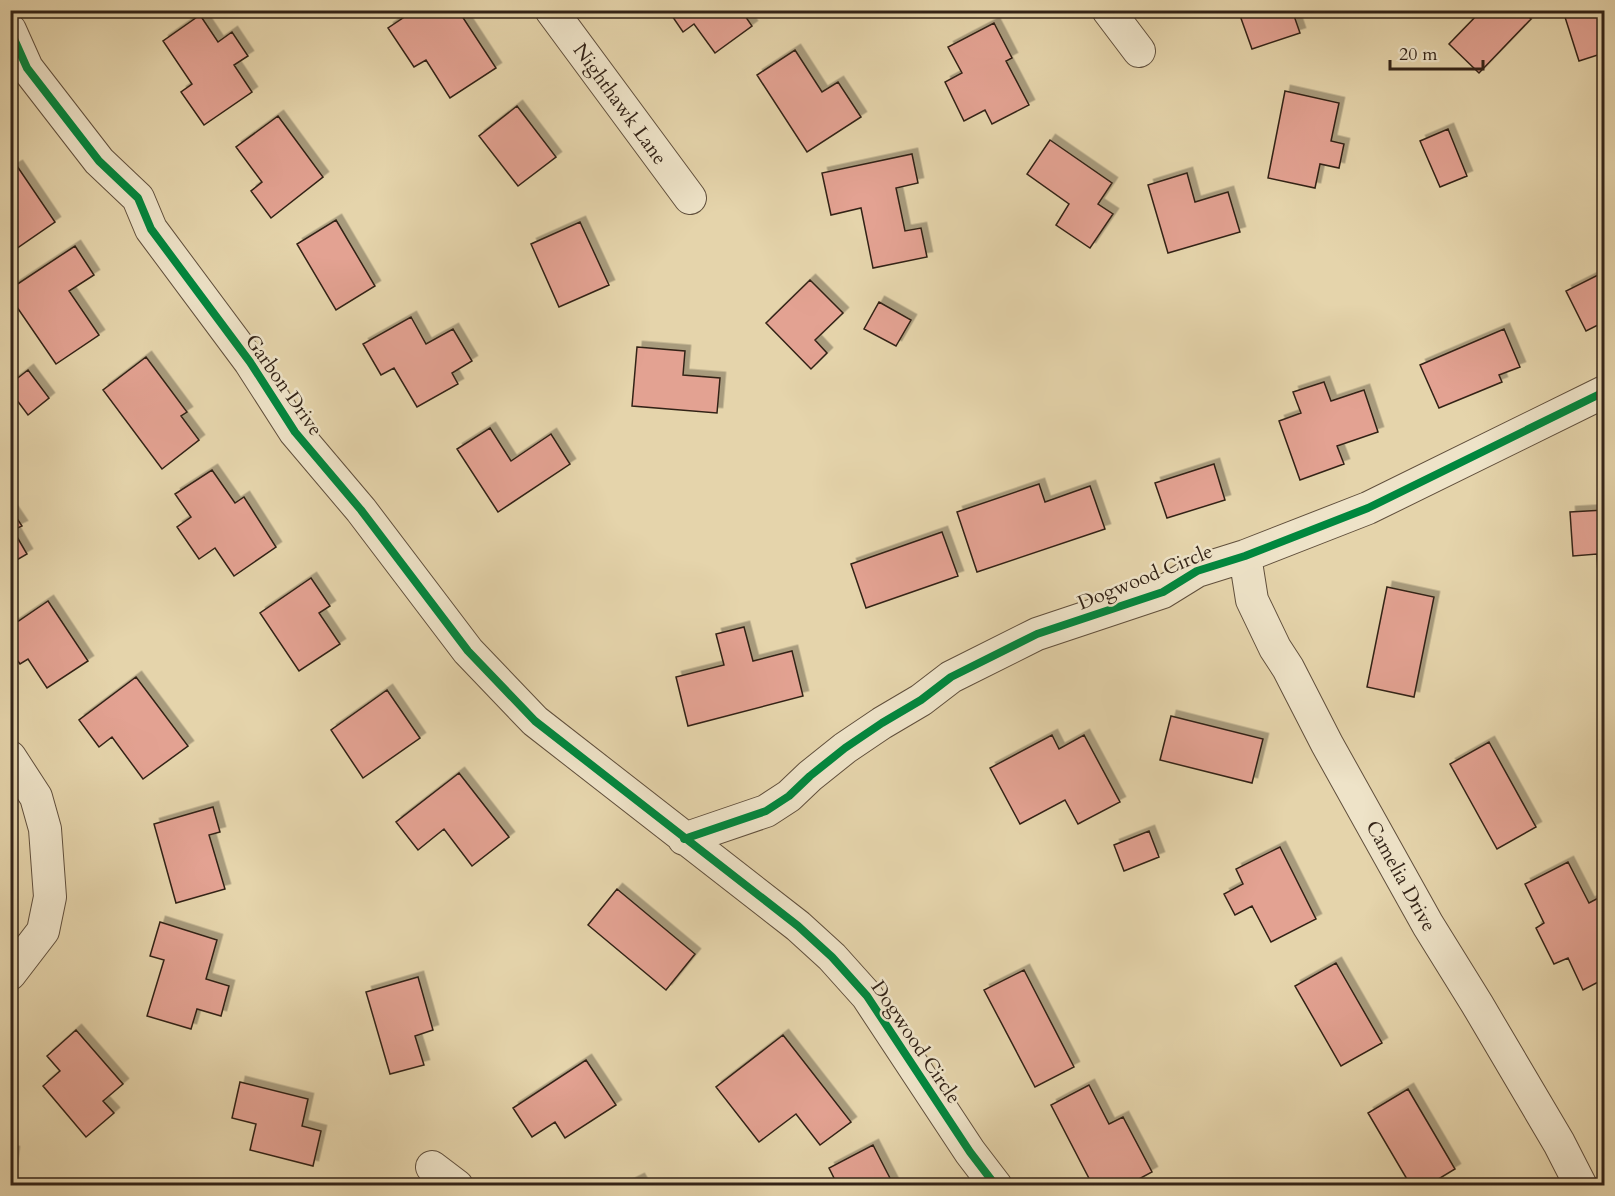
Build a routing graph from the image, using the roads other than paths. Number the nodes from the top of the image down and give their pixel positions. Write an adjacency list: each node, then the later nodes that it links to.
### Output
1 (551, 10): 5 (street, Nighthawk Lane)
2 (1108, 10): 4 (street)
3 (10, 30): 8 (street, Garbon Drive)
4 (1139, 51)
5 (690, 198)
6 (1605, 392): 7 (street, Dogwood Circle)
7 (1245, 556): 10 (street, Dogwood Circle); 15 (street, Camelia Drive)
8 (558, 740): 10 (street, Dogwood Circle)
9 (10, 757): 11 (street)
10 (684, 839): 14 (street, Dogwood Circle)
11 (10, 974)
12 (432, 1167): 13 (street)
13 (457, 1185)
14 (996, 1185)
15 (1581, 1185)

